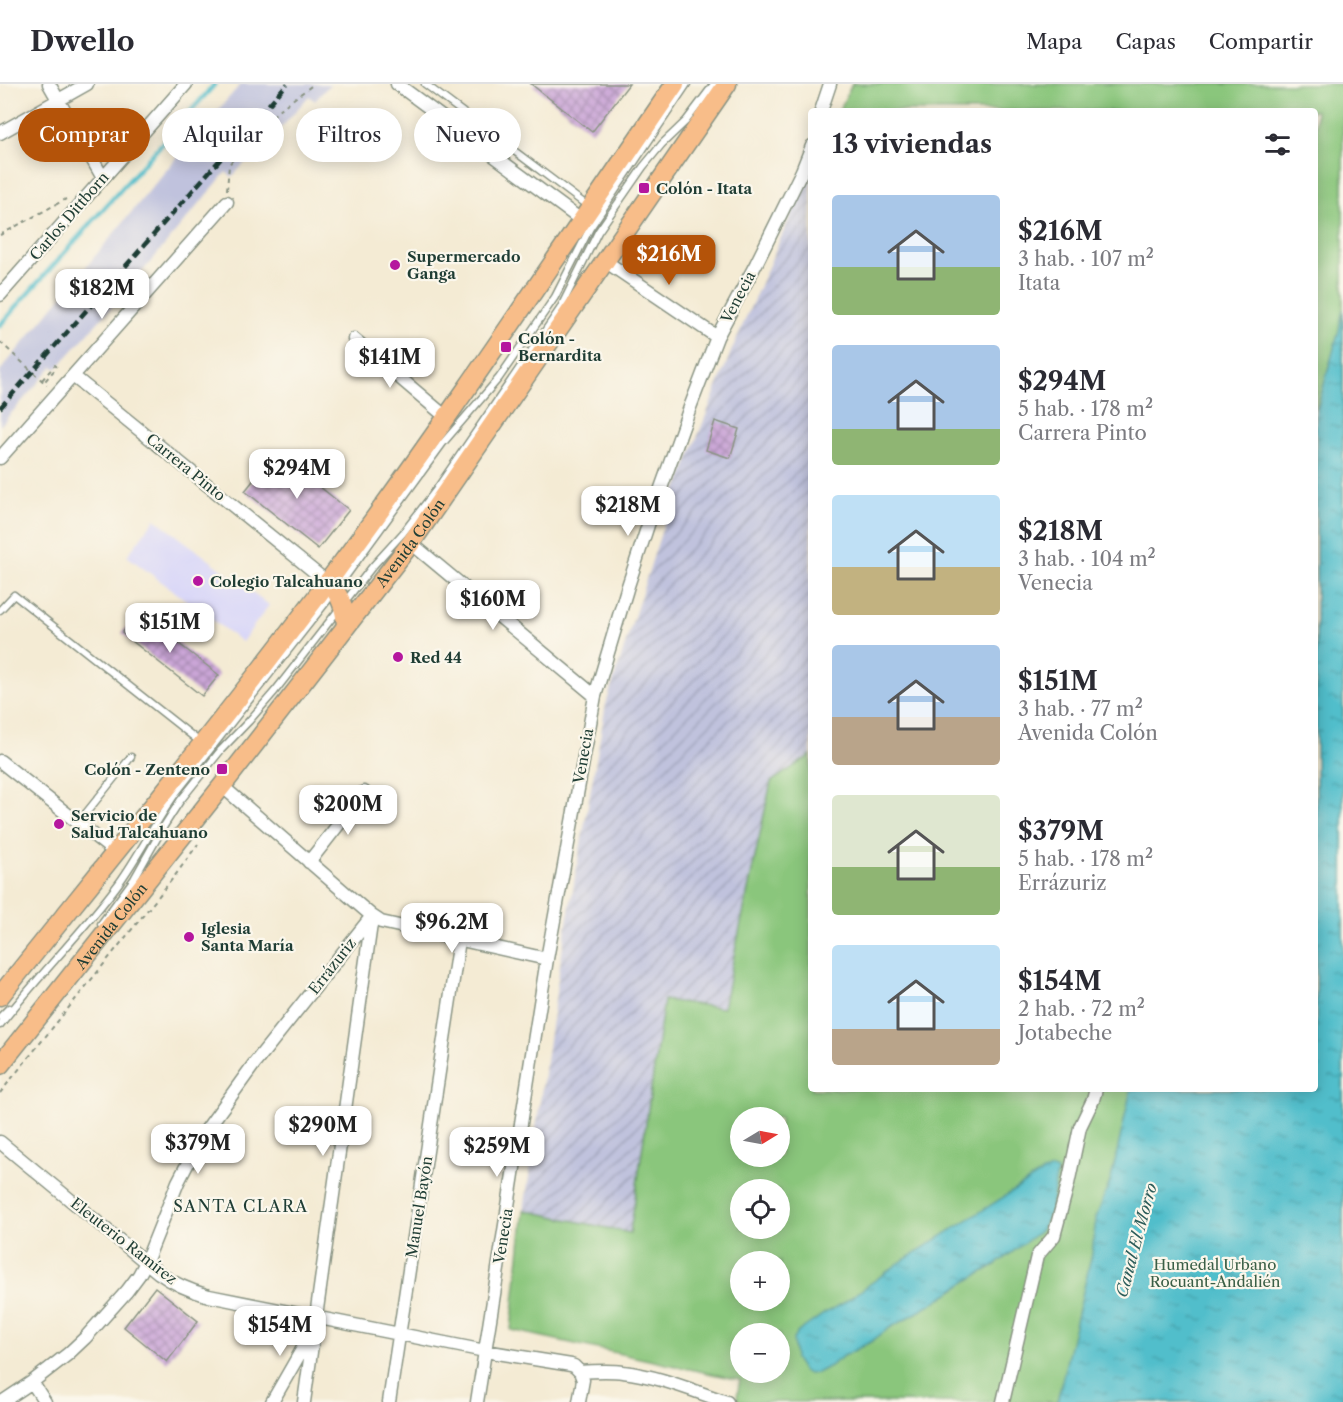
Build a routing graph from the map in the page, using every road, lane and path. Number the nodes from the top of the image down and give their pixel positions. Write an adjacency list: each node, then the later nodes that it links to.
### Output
1 (49, 84): 12 (street)
2 (87, 84): 12 (street)
3 (186, 84): 16 (street, Carlos Dittborn)
4 (314, 84): 18 (path)
5 (397, 84): 19 (street)
6 (425, 84): 19 (lane)
7 (675, 84): 19 (main road)
8 (687, 84): 31 (lane)
9 (714, 84): 31 (lane)
10 (727, 84): 21 (main road, Avenida Colón)
11 (830, 84): 13 (street)
12 (58, 100): 14 (street); 16 (street)
13 (822, 108)
14 (0, 133)
15 (808, 156): 23 (street, Venecia)
16 (103, 178): 22 (street, Carlos Dittborn)
17 (72, 195): 20 (path)
18 (227, 202): 26 (street)
19 (586, 214): 28 (main road)
20 (0, 235)
21 (605, 261): 23 (street); 30 (main road, Avenida Colón)
22 (0, 295)
23 (717, 337): 34 (street, Venecia)
24 (354, 339): 28 (street)
25 (0, 342): 27 (path)
26 (73, 376): 29 (street); 31 (street, Carrera Pinto)
27 (42, 380): 27 (path)
28 (446, 417): 31 (main road)
29 (0, 458)
30 (411, 543): 33 (main road, Avenida Colón); 34 (street)
31 (335, 592): 33 (main road); 35 (main road); 44 (lane); 49 (lane)
32 (0, 610): 35 (lane)
33 (346, 626): 38 (main road, Avenida Colón)
34 (595, 696): 47 (street, Venecia)
35 (202, 744): 41 (main road)
36 (131, 757): 40 (lane)
37 (0, 761): 40 (street)
38 (222, 786): 42 (street); 48 (main road, Avenida Colón)
39 (364, 792): 42 (street)
40 (78, 823): 41 (street)
41 (115, 852): 50 (main road)
42 (309, 862): 43 (street)
43 (372, 915): 46 (street); 56 (street, Errázuriz); 57 (street, Errázuriz)
44 (97, 930)
45 (93, 937): 48 (lane)
46 (459, 940): 47 (street); 58 (street, Manuel Bayón)
47 (548, 959): 59 (street, Venecia)
48 (73, 974): 53 (main road, Avenida Colón)
49 (29, 989): 51 (lane); 52 (lane)
50 (0, 996)
51 (0, 1017)
52 (0, 1025)
53 (0, 1065)
54 (1095, 1092): 70 (street)
55 (0, 1142): 56 (street, Eleuterio Ramírez)
56 (146, 1262): 57 (street, Eleuterio Ramírez); 61 (street, Errázuriz)
57 (315, 1322): 58 (street, Eleuterio Ramírez); 64 (street); 65 (street, Errázuriz)
58 (399, 1333): 59 (street, Eleuterio Ramírez); 66 (street, Manuel Bayón)
59 (485, 1351): 60 (street, Eleuterio Ramírez); 67 (street, Venecia)
60 (580, 1372): 68 (street); 69 (street)
61 (32, 1382): 62 (street, Errázuriz); 63 (street)
62 (2, 1402)
63 (45, 1402)
64 (273, 1402)
65 (304, 1402)
66 (389, 1402)
67 (477, 1402)
68 (579, 1402)
69 (727, 1402)
70 (1003, 1402)

